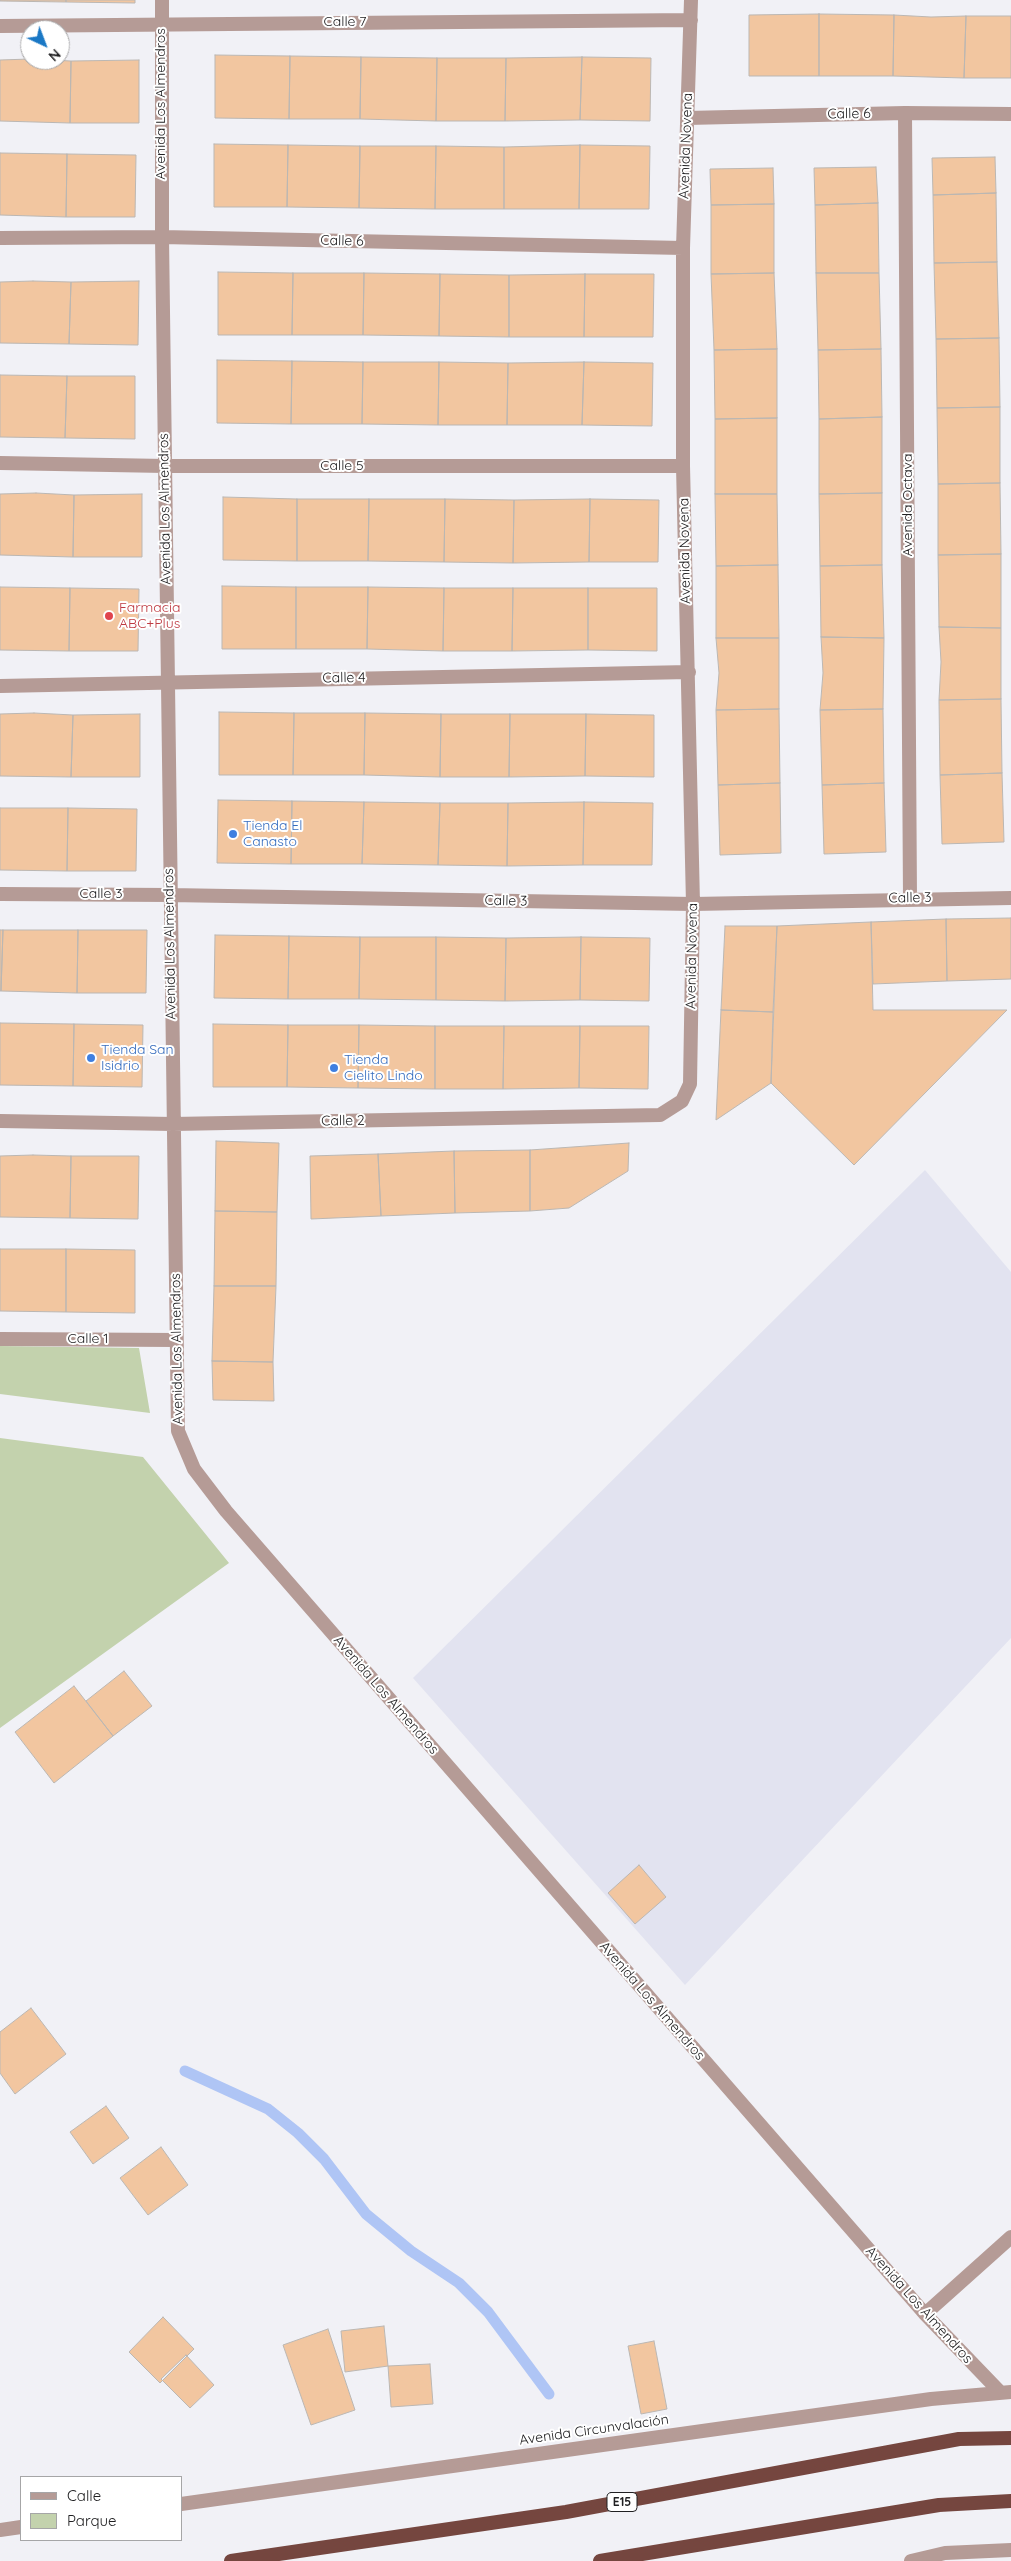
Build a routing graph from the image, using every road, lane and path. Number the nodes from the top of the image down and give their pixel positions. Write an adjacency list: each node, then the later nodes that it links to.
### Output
1 (162, 0): 4 (street, Avenida Los Almendros)
2 (691, 0): 3 (street, Avenida Novena)
3 (691, 20): 4 (street, Calle 7); 8 (street, Avenida Novena)
4 (161, 23): 5 (street, Calle 7); 9 (street, Avenida Los Almendros)
5 (0, 26)
6 (905, 112): 7 (street, Calle 6); 8 (street, Calle 6); 20 (street, Avenida Octava)
7 (1011, 114)
8 (687, 118): 11 (street, Avenida Novena)
9 (162, 237): 10 (street, Calle 6); 11 (street, Calle 6); 13 (street, Avenida Los Almendros)
10 (0, 238)
11 (683, 248): 14 (street, Avenida Novena)
12 (0, 463): 13 (street, Calle 5)
13 (165, 466): 14 (street, Calle 5); 16 (street, Avenida Los Almendros)
14 (683, 466): 15 (street, Avenida Novena)
15 (689, 672): 16 (street, Calle 4); 22 (street, Avenida Novena)
16 (167, 682): 17 (street, Calle 4); 19 (street, Avenida Los Almendros)
17 (0, 686)
18 (0, 894): 19 (street, Calle 3)
19 (170, 894): 22 (street, Calle 3); 25 (street, Avenida Los Almendros)
20 (910, 898): 21 (street, Calle 3); 22 (street, Calle 3)
21 (1011, 898)
22 (693, 904): 23 (street, Avenida Novena)
23 (682, 1101): 25 (street, Calle 2)
24 (0, 1121): 25 (street, Calle 2)
25 (173, 1124): 27 (street, Avenida Los Almendros)
26 (0, 1339): 27 (street, Calle 1)
27 (176, 1340): 29 (street, Avenida Los Almendros)
28 (1011, 2237): 29 (street)
29 (925, 2314): 30 (street, Avenida Los Almendros)
30 (1005, 2392): 33 (street, Avenida Circunvalación)
31 (1011, 2438): 37 (highway, E15)
32 (1011, 2501): 38 (highway)
33 (182, 2504)
34 (20, 2526): 35 (street)
35 (0, 2530)
36 (1011, 2550): 39 (street)
37 (231, 2561)
38 (600, 2561)
39 (911, 2561)

